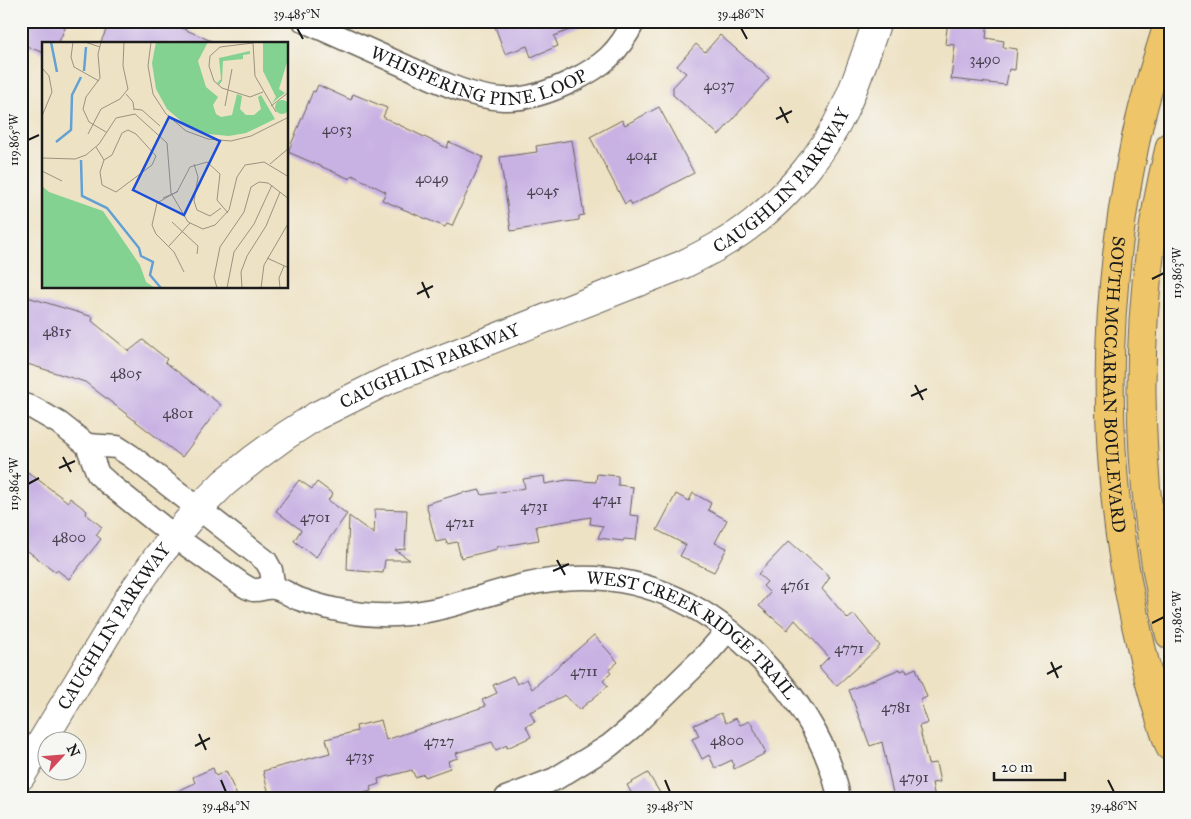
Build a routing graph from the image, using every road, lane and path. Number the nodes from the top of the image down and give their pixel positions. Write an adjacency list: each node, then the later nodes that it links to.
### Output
1 (304, 21): 2 (street, WHISPERING PINE LOOP)
2 (634, 21)
3 (877, 21): 8 (street, CAUGHLIN PARKWAY)
4 (1170, 21): 13 (main road, SOUTH MCCARRAN BOULEVARD)
5 (1170, 146): 12 (main road, SOUTH MCCARRAN BOULEVARD)
6 (21, 404): 7 (street)
7 (87, 445): 8 (street); 9 (street, WEST CREEK RIDGE TRAIL)
8 (198, 509): 9 (street, CAUGHLIN PARKWAY); 10 (street)
9 (174, 536): 10 (street, WEST CREEK RIDGE TRAIL); 14 (street, CAUGHLIN PARKWAY)
10 (274, 588): 11 (street, WEST CREEK RIDGE TRAIL)
11 (728, 630): 15 (street); 16 (street, WEST CREEK RIDGE TRAIL)
12 (1170, 635)
13 (1170, 747)
14 (21, 776)
15 (506, 798)
16 (839, 798)

